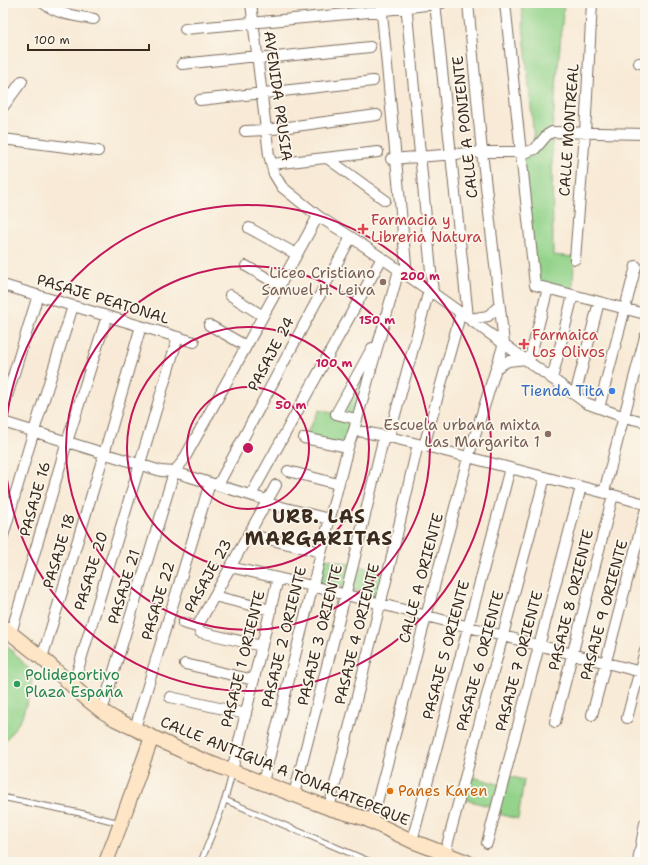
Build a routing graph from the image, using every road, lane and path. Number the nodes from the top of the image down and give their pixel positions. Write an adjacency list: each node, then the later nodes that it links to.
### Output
1 (43, 3): 9 (street)
2 (251, 3): 10 (street, AVENIDA PRUSIA)
3 (438, 3): 7 (street); 30 (street)
4 (468, 3): 28 (street, CALLE A PONIENTE)
5 (505, 3): 29 (street)
6 (592, 3): 23 (street, CALLE MONTREAL)
7 (407, 5): 8 (street); 31 (street)
8 (381, 7): 10 (street); 33 (street)
9 (94, 19)
10 (253, 22): 11 (street); 13 (street, AVENIDA PRUSIA)
11 (185, 29)
12 (370, 47): 13 (street)
13 (257, 58): 14 (street); 17 (street, AVENIDA PRUSIA)
14 (182, 64)
15 (22, 81): 19 (street)
16 (373, 81): 17 (street)
17 (262, 93): 18 (street); 21 (street, AVENIDA PRUSIA)
18 (200, 100)
19 (3, 107)
20 (377, 115): 21 (street)
21 (266, 130): 22 (street); 34 (street, AVENIDA PRUSIA)
22 (245, 131)
23 (585, 133): 24 (street); 29 (street); 41 (street, CALLE MONTREAL)
24 (645, 134)
25 (3, 140): 26 (street)
26 (98, 151)
27 (378, 152): 32 (street)
28 (482, 152): 29 (street); 30 (street); 54 (street, CALLE A PONIENTE)
29 (521, 152): 47 (street)
30 (451, 154): 31 (street); 59 (street)
31 (421, 157): 33 (street); 48 (street)
32 (327, 158): 34 (street); 35 (street)
33 (393, 159): 44 (street)
34 (272, 164): 36 (street, AVENIDA PRUSIA)
35 (385, 200)
36 (318, 216): 38 (street, AVENIDA PRUSIA); 39 (street, PASAJE 21)
37 (249, 228): 39 (street)
38 (351, 237): 40 (street, AVENIDA PRUSIA); 92 (street, PASAJE 24)
39 (296, 254): 46 (street, PASAJE 21)
40 (382, 258): 44 (street, AVENIDA PRUSIA); 97 (street)
41 (575, 260)
42 (246, 266): 46 (street)
43 (636, 266): 55 (street)
44 (403, 272): 48 (street, AVENIDA PRUSIA); 62 (street, PASAJE 2 ORIENTE)
45 (3, 285): 49 (street, PASAJE PEATONAL)
46 (280, 285): 58 (street, PASAJE 21)
47 (548, 288): 50 (street); 68 (street)
48 (431, 291): 59 (street, AVENIDA PRUSIA); 80 (street, PASAJE 3 ORIENTE)
49 (38, 295): 53 (street, PASAJE PEATONAL); 73 (street)
50 (573, 295): 52 (street); 70 (street)
51 (230, 296): 58 (street)
52 (599, 302): 55 (street); 71 (street)
53 (73, 306): 57 (street, PASAJE PEATONAL); 79 (street)
54 (499, 306): 59 (street); 66 (street, CALLE A PONIENTE)
55 (625, 309): 56 (street); 72 (street)
56 (645, 314)
57 (108, 316): 61 (street, PASAJE PEATONAL); 82 (street, PASAJE 16)
58 (263, 316): 67 (street, PASAJE 21)
59 (466, 316): 66 (street, AVENIDA PRUSIA); 83 (street, PASAJE 4 ORIENTE)
60 (209, 325): 67 (street)
61 (141, 326): 63 (street, PASAJE PEATONAL); 85 (street, PASAJE 18)
62 (382, 331): 75 (street, PASAJE 2 ORIENTE); 75 (street)
63 (178, 337): 65 (street, PASAJE PEATONAL); 87 (street, PASAJE 20)
64 (645, 337): 74 (street, PASAJE 8 ORIENTE)
65 (194, 342)
66 (504, 343): 68 (street, AVENIDA PRUSIA); 69 (street, CALLE A ORIENTE)
67 (246, 346): 90 (street, PASAJE 21)
68 (527, 361): 69 (street); 70 (street, AVENIDA PRUSIA)
69 (496, 368): 86 (street, CALLE A ORIENTE)
70 (552, 378): 71 (street, AVENIDA PRUSIA)
71 (575, 395): 72 (street, AVENIDA PRUSIA)
72 (599, 408): 74 (street, AVENIDA PRUSIA)
73 (3, 409)
74 (624, 417): 77 (street, AVENIDA PRUSIA); 96 (street, PASAJE 8 ORIENTE)
75 (356, 419): 78 (street, PASAJE 2 ORIENTE)
76 (3, 422): 79 (street)
77 (645, 422)
78 (356, 431): 80 (street); 84 (street, PASAJE 2 ORIENTE)
79 (34, 432): 82 (street); 103 (street)
80 (387, 437): 83 (street); 109 (street, PASAJE 3 ORIENTE)
81 (304, 438): 84 (street)
82 (67, 442): 85 (street); 116 (street, PASAJE 16)
83 (421, 445): 86 (street); 111 (street, PASAJE 4 ORIENTE)
84 (348, 447): 93 (street, PASAJE 2 ORIENTE)
85 (104, 454): 87 (street); 123 (street, PASAJE 18)
86 (468, 458): 88 (street); 113 (street, CALLE A ORIENTE)
87 (139, 465): 90 (street); 128 (street, PASAJE 20)
88 (510, 468): 91 (street); 115 (street, PASAJE 5 ORIENTE)
89 (288, 471): 93 (street)
90 (174, 472): 92 (street); 130 (street, PASAJE 21)
91 (545, 477): 95 (street); 118 (street, PASAJE 6 ORIENTE)
92 (214, 484): 97 (street); 135 (street, PASAJE 22)
93 (338, 484): 101 (street, PASAJE 2 ORIENTE)
94 (276, 485): 98 (street, PASAJE 23)
95 (581, 487): 96 (street); 119 (street, PASAJE 7 ORIENTE)
96 (608, 494): 99 (street); 122 (street, PASAJE 8 ORIENTE)
97 (251, 495): 98 (street)
98 (265, 501): 101 (street); 102 (street, PASAJE 23)
99 (645, 504)
100 (645, 512): 104 (street, PASAJE 9 ORIENTE)
101 (329, 519): 105 (street, PASAJE 2 ORIENTE)
102 (248, 534): 105 (street); 106 (street, PASAJE 23)
103 (3, 536)
104 (641, 542): 124 (street, PASAJE 9 ORIENTE)
105 (321, 552): 108 (street, PASAJE 2 ORIENTE)
106 (230, 567): 107 (street); 110 (street, PASAJE 23)
107 (278, 578): 108 (street); 112 (street, PASAJE 1 ORIENTE)
108 (312, 586): 109 (street); 138 (street, PASAJE 2 ORIENTE)
109 (345, 594): 111 (street); 139 (street, PASAJE 3 ORIENTE)
110 (214, 596): 112 (street); 114 (street, PASAJE 23)
111 (380, 603): 113 (street); 142 (street, PASAJE 4 ORIENTE)
112 (271, 610): 120 (street, PASAJE 1 ORIENTE)
113 (427, 616): 115 (street); 143 (street, CALLE A ORIENTE)
114 (183, 623)
115 (468, 627): 118 (street); 146 (street, PASAJE 5 ORIENTE)
116 (7, 630): 123 (street, CALLE ANTIGUA A TONACATEPEQUE)
117 (200, 632): 120 (street)
118 (503, 636): 119 (street); 148 (street, PASAJE 6 ORIENTE)
119 (539, 645): 122 (street); 147 (street, PASAJE 7 ORIENTE)
120 (262, 646): 127 (street, PASAJE 1 ORIENTE)
121 (645, 651): 126 (street)
122 (573, 654): 124 (street); 134 (street, PASAJE 8 ORIENTE)
123 (42, 658): 128 (street, CALLE ANTIGUA A TONACATEPEQUE)
124 (605, 662): 126 (street); 132 (street, PASAJE 9 ORIENTE)
125 (185, 664): 127 (street)
126 (642, 672): 133 (street)
127 (254, 680): 131 (street, PASAJE 1 ORIENTE)
128 (72, 686): 130 (street, CALLE ANTIGUA A TONACATEPEQUE)
129 (170, 697): 131 (street)
130 (102, 711): 135 (street, CALLE ANTIGUA A TONACATEPEQUE)
131 (246, 714): 137 (street, PASAJE 1 ORIENTE)
132 (592, 715)
133 (627, 718)
134 (555, 722)
135 (135, 728): 136 (street, CALLE ANTIGUA A TONACATEPEQUE)
136 (152, 737): 137 (street, CALLE ANTIGUA A TONACATEPEQUE); 145 (street)
137 (232, 771): 138 (street, CALLE ANTIGUA A TONACATEPEQUE); 141 (lane)
138 (263, 782): 139 (street, CALLE ANTIGUA A TONACATEPEQUE)
139 (294, 794): 142 (street, CALLE ANTIGUA A TONACATEPEQUE)
140 (3, 799): 145 (lane)
141 (225, 800): 150 (lane); 151 (lane)
142 (329, 808): 143 (street, CALLE ANTIGUA A TONACATEPEQUE)
143 (372, 822): 146 (street, CALLE ANTIGUA A TONACATEPEQUE)
144 (645, 823): 153 (street)
145 (121, 824): 149 (street)
146 (412, 840): 148 (street, CALLE ANTIGUA A TONACATEPEQUE)
147 (487, 843)
148 (445, 853): 152 (street, CALLE ANTIGUA A TONACATEPEQUE)
149 (106, 862)
150 (201, 862)
151 (371, 862)
152 (467, 862)
153 (638, 862)

